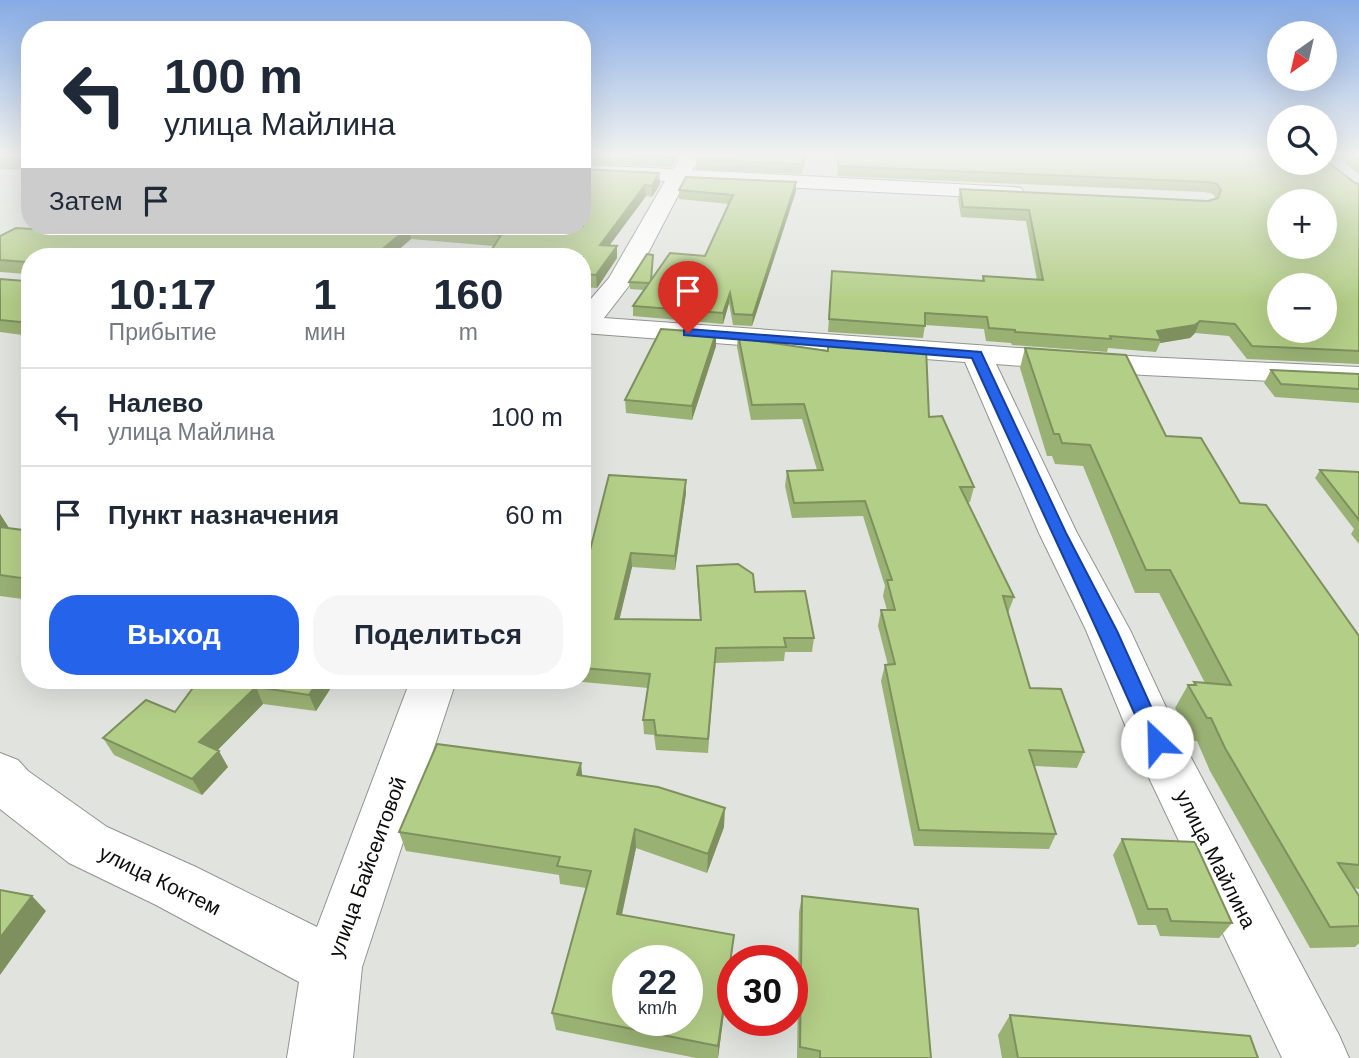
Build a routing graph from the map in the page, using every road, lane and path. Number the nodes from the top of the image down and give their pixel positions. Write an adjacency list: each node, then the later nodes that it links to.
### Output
1 (664, 203): 2 (street)
2 (591, 317)
3 (591, 325): 4 (street)
4 (977, 355): 5 (street); 10 (street, улица Майлина)
5 (1359, 376)
6 (430, 689): 8 (street, улица Байсеитовой)
7 (0, 775): 8 (street, улица Коктем)
8 (331, 967): 9 (street, улица Байсеитовой)
9 (320, 1058)
10 (1316, 1058)

